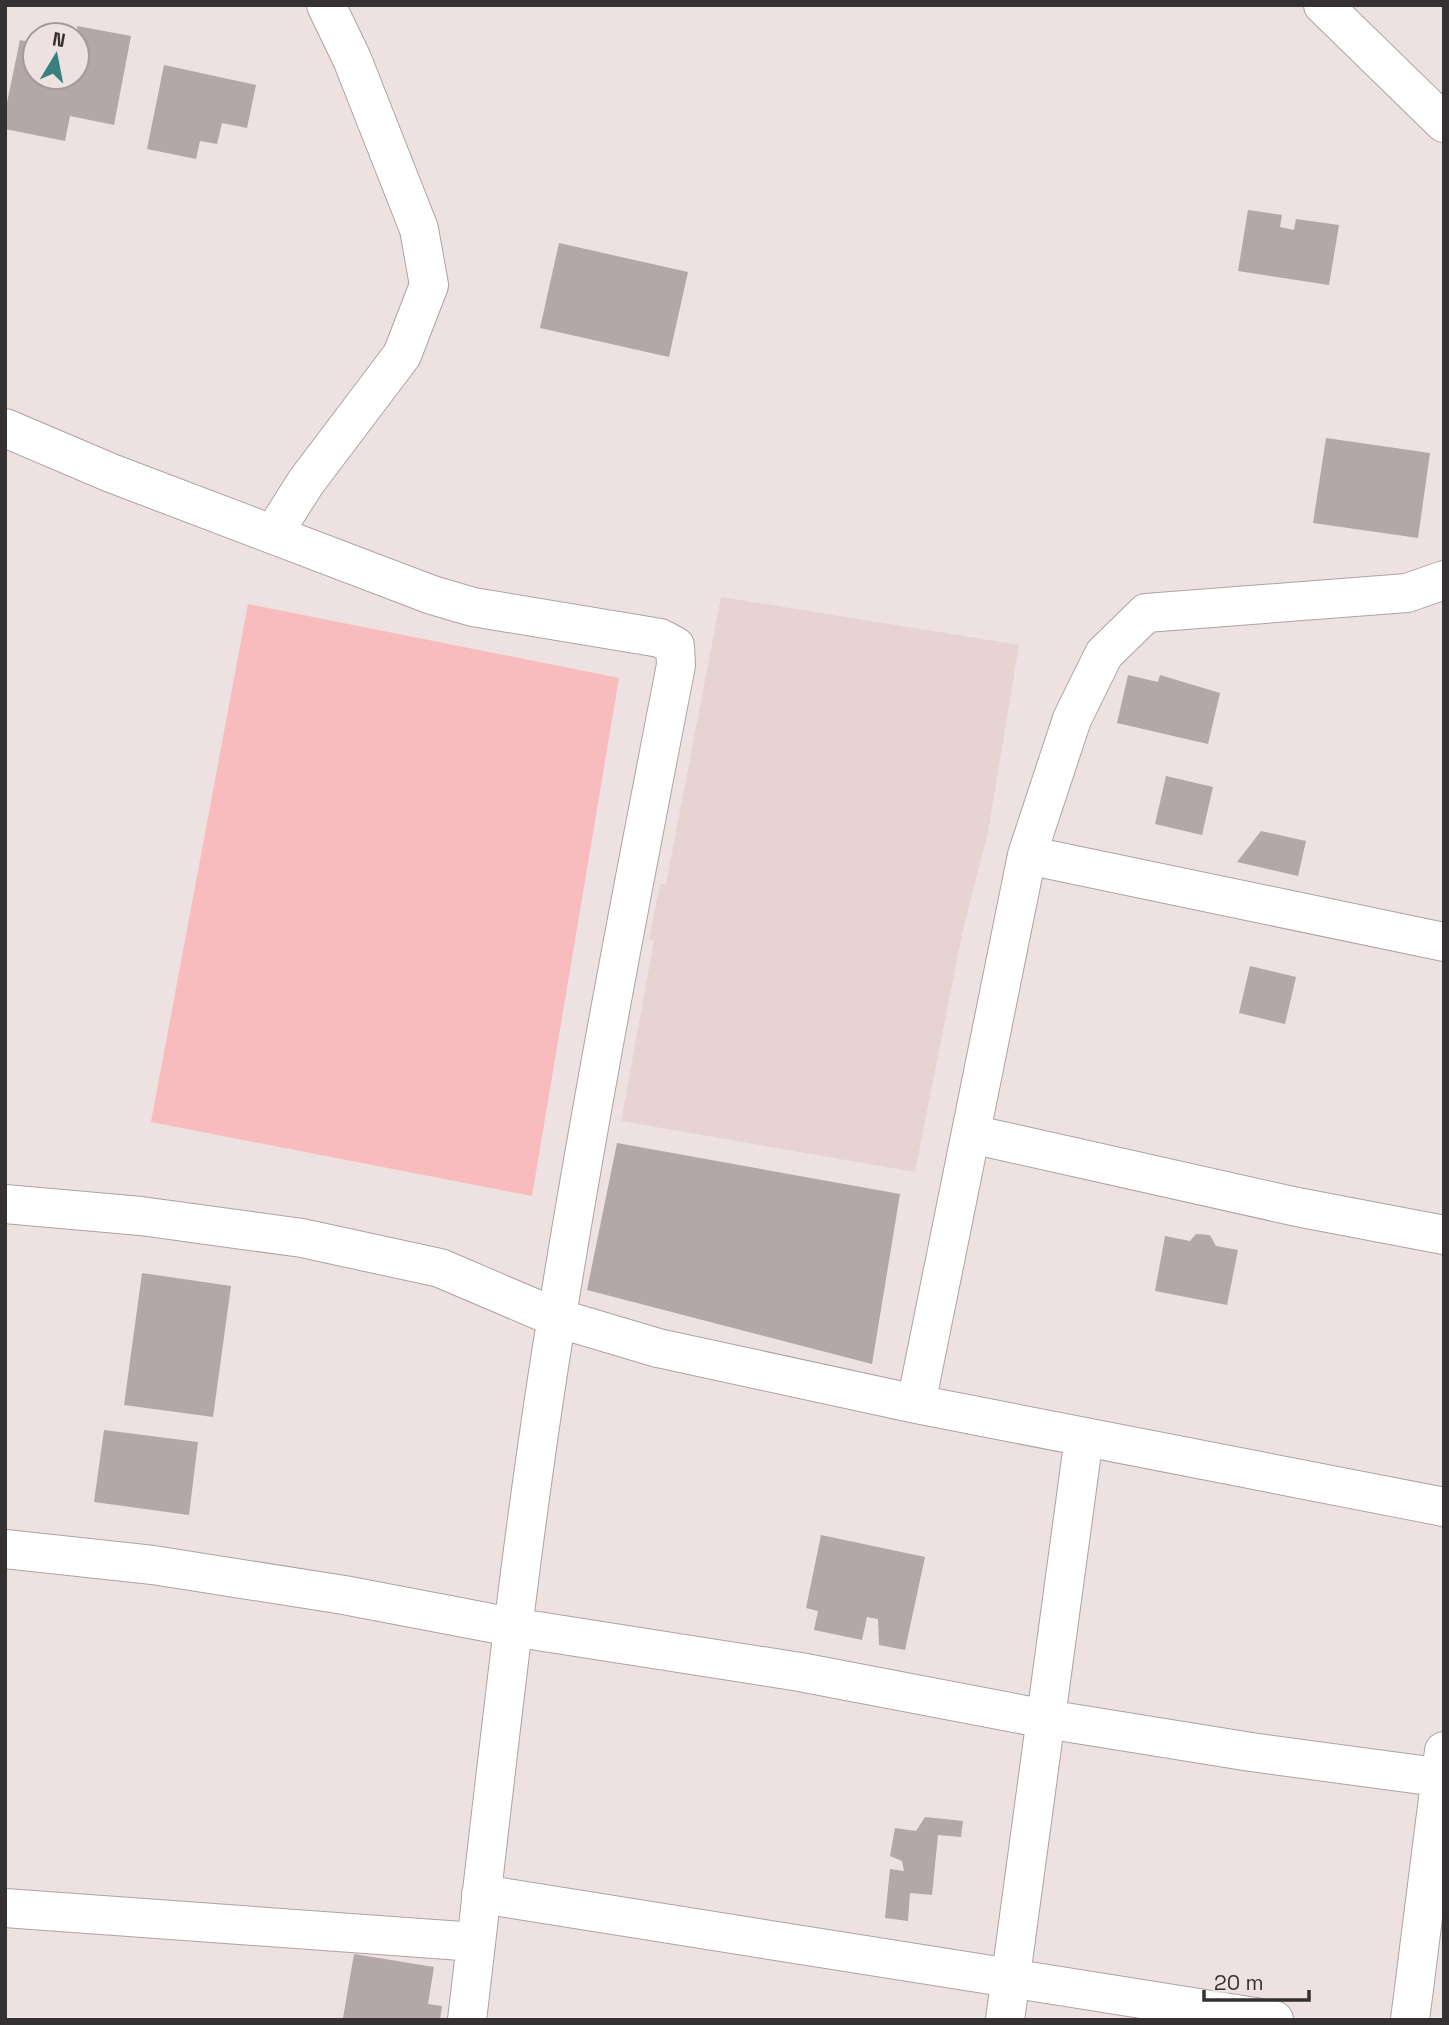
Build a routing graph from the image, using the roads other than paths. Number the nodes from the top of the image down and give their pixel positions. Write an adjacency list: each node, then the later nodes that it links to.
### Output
1 (326, 5): 5 (street)
2 (1323, 5): 3 (street)
3 (1444, 123)
4 (5, 428): 5 (street)
5 (273, 534): 12 (street)
6 (1444, 580): 7 (street)
7 (1027, 855): 8 (street); 9 (street)
8 (1444, 942)
9 (971, 1135): 11 (street); 13 (street)
10 (5, 1204): 12 (street)
11 (1444, 1235)
12 (557, 1318): 13 (street); 17 (street)
13 (916, 1404): 14 (street)
14 (1084, 1437): 15 (street); 18 (street)
15 (1444, 1507)
16 (5, 1549): 17 (street)
17 (512, 1627): 18 (street); 20 (street)
18 (1046, 1719): 19 (street); 23 (street)
19 (1442, 1769): 27 (street)
20 (481, 1894): 22 (street); 23 (street)
21 (5, 1908): 22 (street)
22 (477, 1942): 24 (street)
23 (1010, 1976): 25 (street); 26 (street)
24 (467, 2020)
25 (1005, 2020)
26 (1273, 2020)
27 (1410, 2020)

